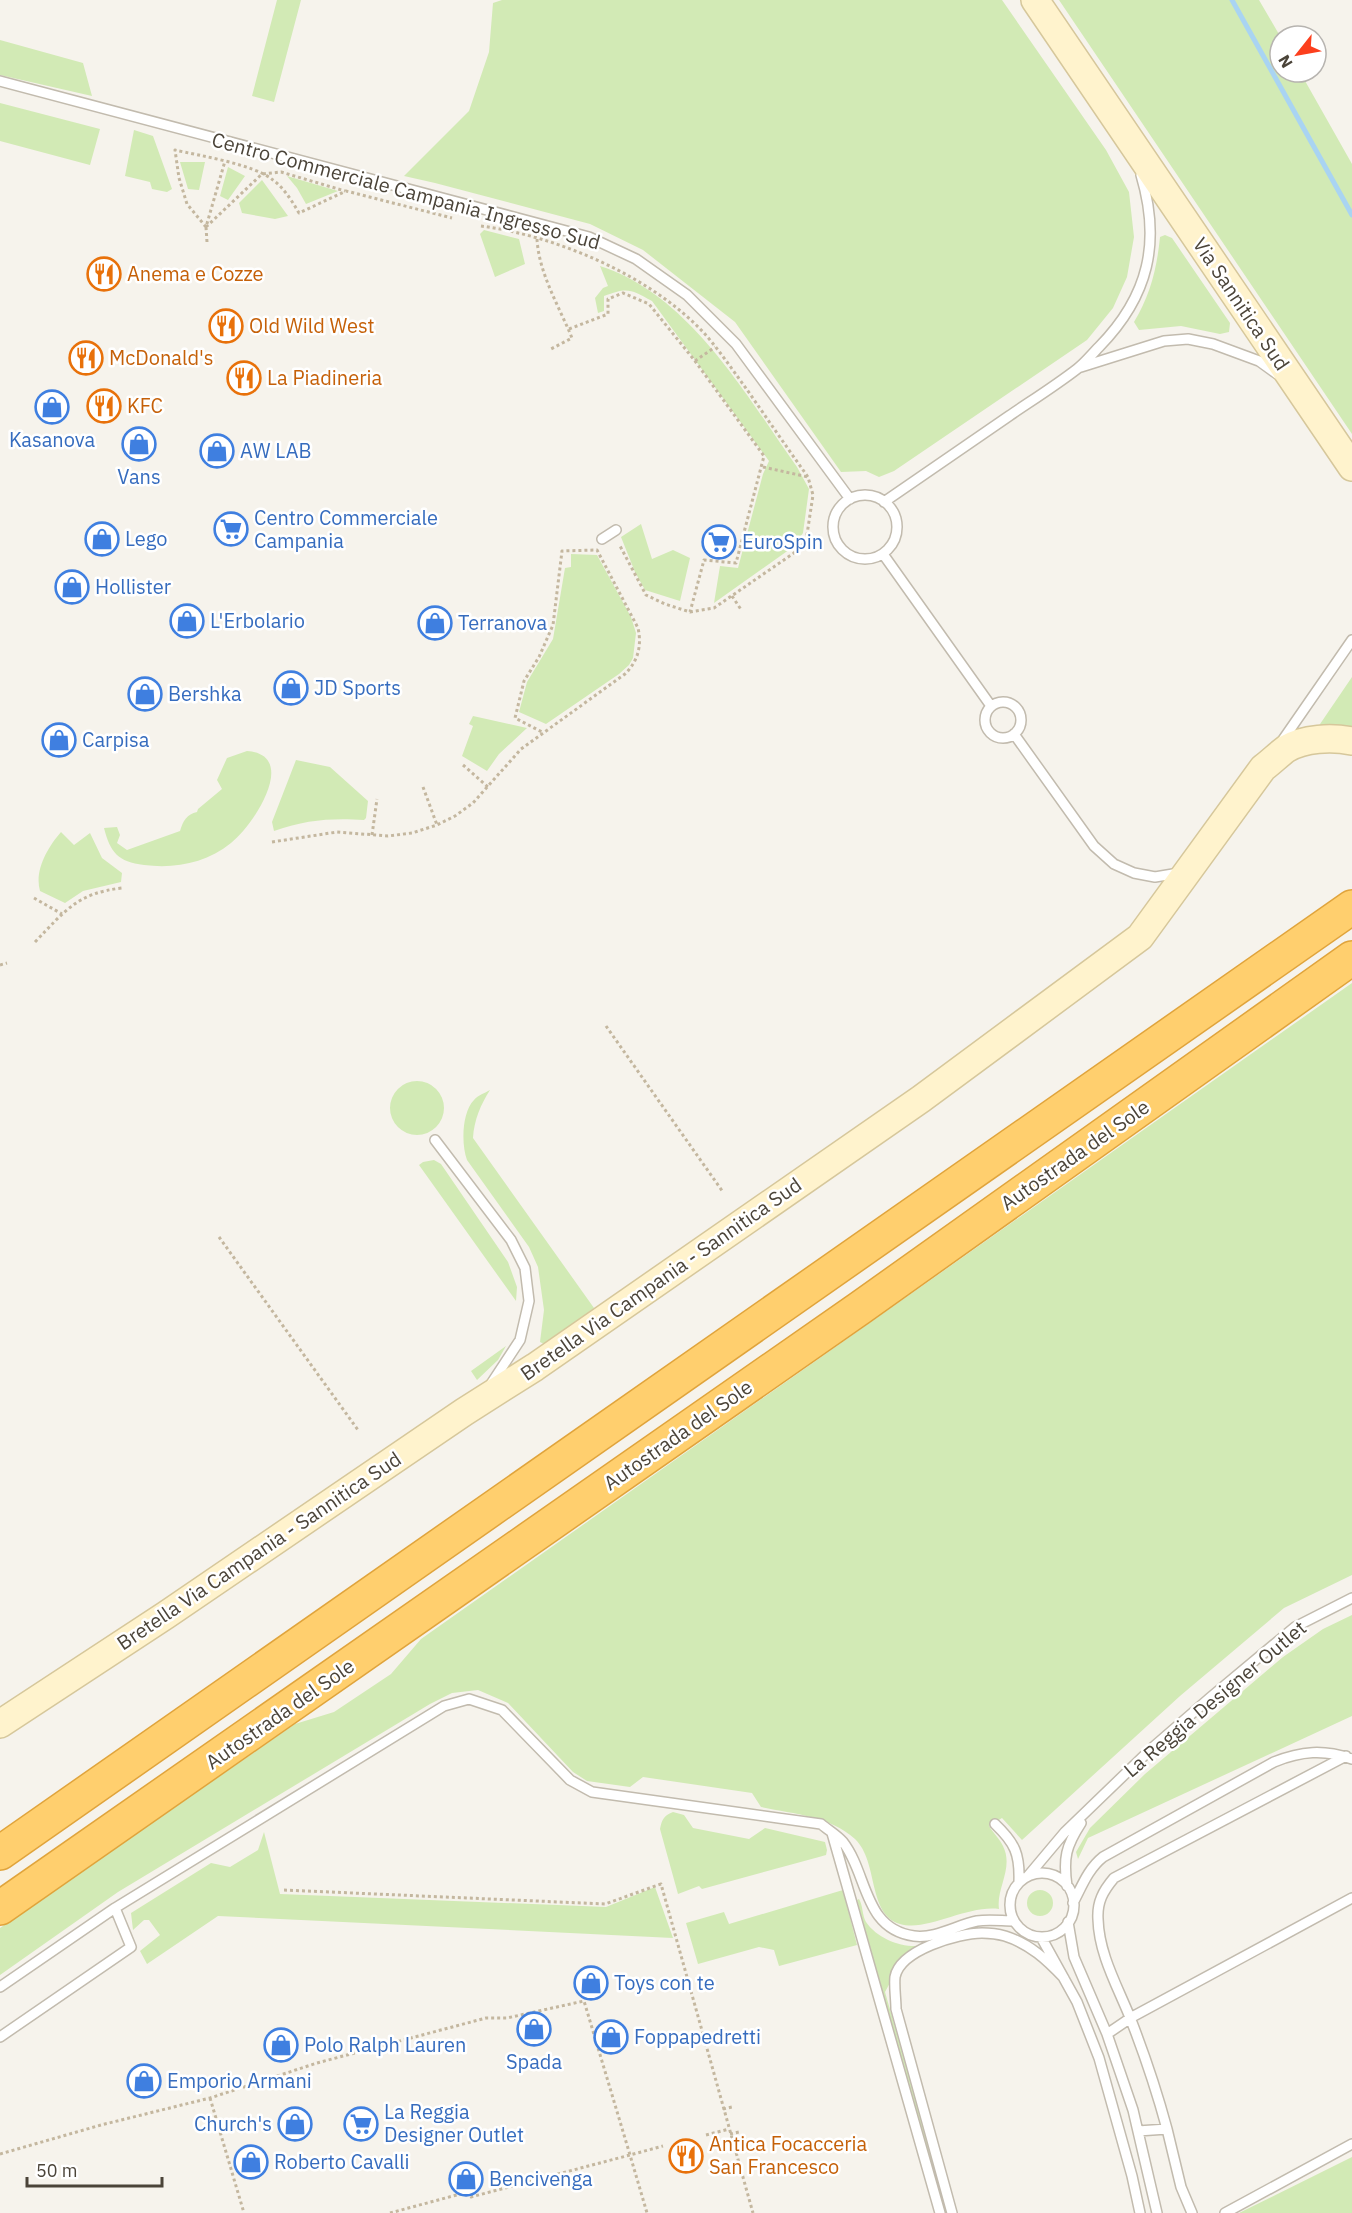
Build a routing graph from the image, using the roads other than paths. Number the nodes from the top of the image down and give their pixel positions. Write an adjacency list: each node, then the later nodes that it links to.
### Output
1 (1035, 0): 3 (street, Via Sannitica Sud)
2 (0, 81): 7 (lane, Centro Commerciale Campania Ingresso Sud)
3 (1131, 141): 4 (lane); 5 (street, Via Sannitica Sud)
4 (1078, 368): 5 (lane); 8 (lane)
5 (1300, 392): 6 (street, Via Sannitica Sud)
6 (1352, 467)
7 (850, 500): 8 (lane); 11 (lane)
8 (884, 502): 11 (lane)
9 (614, 531): 10 (lane)
10 (602, 538)
11 (883, 554): 13 (lane)
12 (1352, 640): 16 (lane)
13 (991, 706): 14 (lane); 14 (lane)
14 (1014, 734): 17 (lane)
15 (1352, 741): 16 (street)
16 (1263, 768): 17 (street, Bretella Via Campania - Sannitica Sud)
17 (1191, 868): 21 (street, Bretella Via Campania - Sannitica Sud)
18 (1352, 907): 28 (highway)
19 (1352, 958): 33 (highway, Autostrada del Sole)
20 (435, 1140): 21 (lane)
21 (464, 1412): 23 (street, Bretella Via Campania - Sannitica Sud)
22 (1352, 1598): 25 (lane, La Reggia Designer Outlet)
23 (0, 1724)
24 (1349, 1757): 32 (lane); 40 (lane)
25 (1087, 1813): 29 (lane, La Reggia Designer Outlet); 30 (lane, La Reggia Designer Outlet)
26 (995, 1824): 29 (lane)
27 (832, 1833): 34 (lane); 35 (lane); 46 (lane)
28 (0, 1853)
29 (1024, 1879): 30 (lane); 35 (lane)
30 (1068, 1887): 32 (lane)
31 (1352, 1898): 40 (lane)
32 (1073, 1903): 36 (lane)
33 (0, 1908)
34 (115, 1908): 39 (lane); 42 (lane)
35 (1014, 1921): 37 (lane)
36 (1068, 1922): 37 (lane); 41 (lane)
37 (1041, 1937): 38 (lane)
38 (1064, 1978): 47 (lane); 48 (lane)
39 (0, 1987)
40 (1130, 2018): 41 (lane); 43 (lane)
41 (1107, 2034): 44 (lane)
42 (0, 2037)
43 (1167, 2129): 44 (lane); 50 (lane)
44 (1138, 2131): 49 (lane)
45 (1352, 2144): 51 (lane)
46 (940, 2213)
47 (952, 2213)
48 (1140, 2213)
49 (1157, 2213)
50 (1192, 2213)
51 (1225, 2213)

